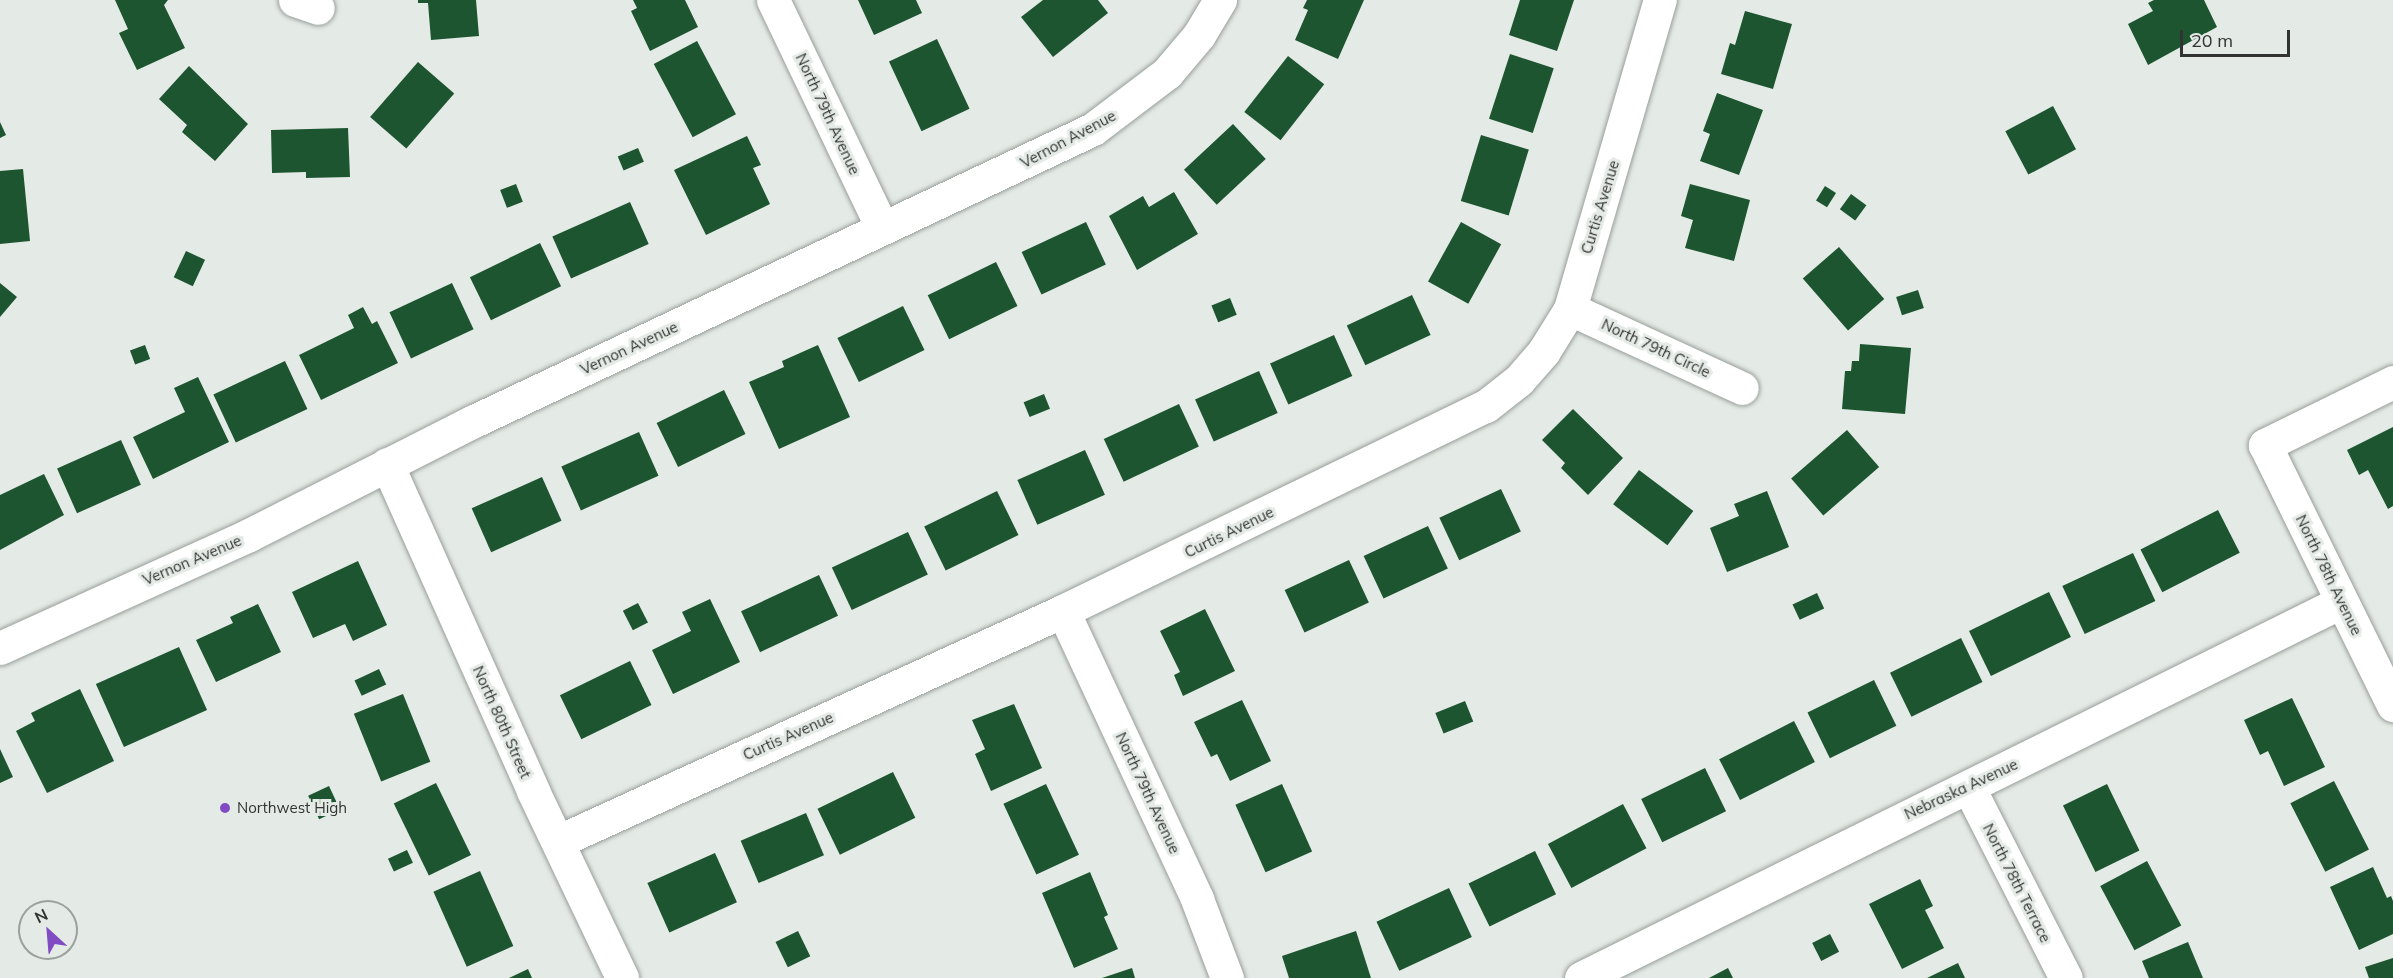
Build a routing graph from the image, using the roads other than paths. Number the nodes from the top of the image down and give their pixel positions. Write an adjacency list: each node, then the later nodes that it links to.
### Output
1 (773, 0): 4 (street, North 79th Avenue)
2 (1220, 0): 4 (street, Vernon Avenue)
3 (1660, 0): 5 (street, Curtis Avenue)
4 (882, 228): 8 (street, Vernon Avenue)
5 (1570, 309): 7 (street, North 79th Circle); 10 (street, Curtis Avenue)
6 (2393, 382): 9 (street, North 78th Avenue)
7 (1742, 388)
8 (387, 464): 11 (street, Vernon Avenue); 14 (street, North 80th Street)
9 (2341, 602): 12 (street, North 78th Avenue); 13 (street, Nebraska Avenue)
10 (1063, 611): 14 (street, Curtis Avenue); 17 (street, North 79th Avenue)
11 (0, 648)
12 (2393, 705)
13 (1969, 788): 15 (street, Nebraska Avenue); 18 (street, North 78th Terrace)
14 (559, 841): 16 (street, North 80th Street)
15 (1592, 976)
16 (622, 978)
17 (1227, 978)
18 (2066, 978)

